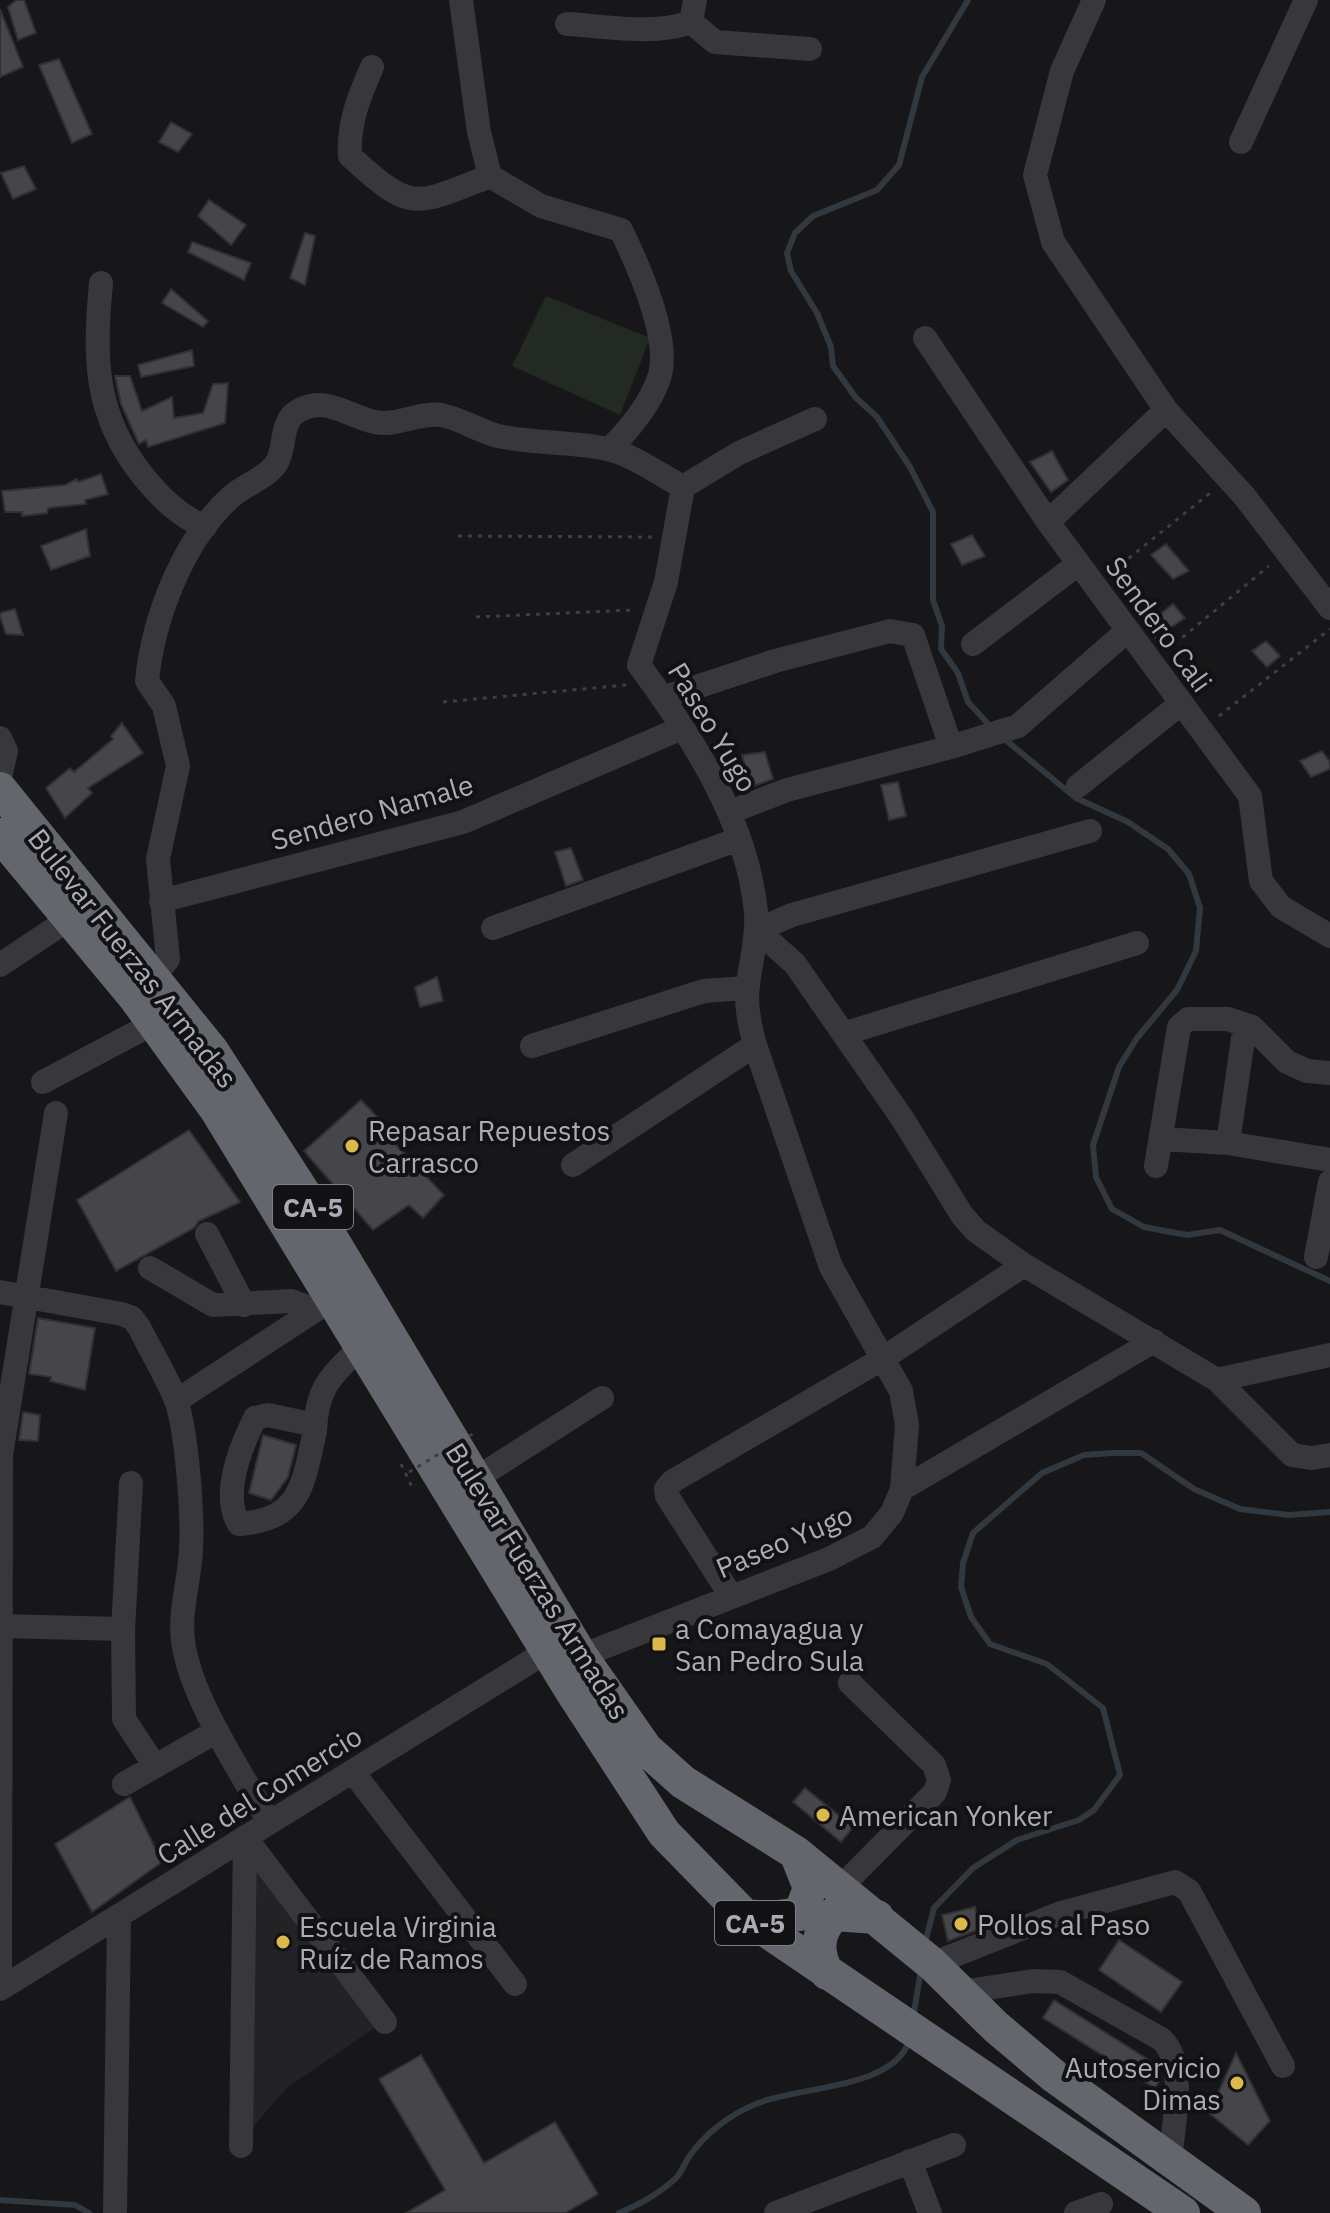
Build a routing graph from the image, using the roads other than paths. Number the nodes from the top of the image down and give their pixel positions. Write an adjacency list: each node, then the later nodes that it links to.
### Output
1 (461, 0): 9 (street)
2 (1094, 0): 12 (street)
3 (1306, 0): 8 (street)
4 (693, 11): 5 (street); 6 (street)
5 (567, 24)
6 (810, 49)
7 (372, 67): 9 (street)
8 (1241, 142)
9 (490, 176): 14 (street)
10 (101, 283): 17 (street)
11 (925, 338): 16 (street, Sendero Cali)
12 (1166, 410): 16 (street); 19 (street)
13 (815, 419): 15 (street)
14 (610, 449): 15 (street); 17 (street)
15 (683, 487): 22 (street, Paseo Yugo)
16 (1048, 522): 18 (street, Sendero Cali)
17 (205, 527): 34 (street)
18 (1078, 564): 20 (street, Sendero Cali); 21 (street)
19 (1330, 608)
20 (1127, 631): 23 (street, Sendero Cali); 26 (street)
21 (973, 644)
22 (658, 690): 24 (street, Paseo Yugo); 26 (street)
23 (1179, 705): 28 (street); 38 (street, Sendero Cali)
24 (682, 728): 30 (street, Paseo Yugo); 34 (street, Sendero Namale)
25 (0, 738): 27 (street)
26 (951, 747): 30 (street)
27 (0, 777)
28 (1078, 786)
29 (0, 789): 41 (highway, Bulevar Fuerzas Armadas / CA-5)
30 (730, 812): 33 (street, Paseo Yugo)
31 (1090, 831): 37 (street)
32 (0, 835): 35 (highway, Bulevar Fuerzas Armadas / CA-5)
33 (739, 839): 36 (street); 37 (street, Paseo Yugo)
34 (161, 901): 41 (street)
35 (69, 919): 40 (street); 43 (highway, Bulevar Fuerzas Armadas / CA-5)
36 (493, 928)
37 (757, 930): 42 (street, Paseo Yugo); 45 (street)
38 (1330, 936)
39 (1137, 943): 45 (street)
40 (0, 965)
41 (153, 978): 74 (highway, Bulevar Fuerzas Armadas / CA-5)
42 (747, 988): 46 (street, Paseo Yugo); 47 (street)
43 (154, 1023): 49 (street); 64 (highway, Bulevar Fuerzas Armadas / CA-5)
44 (1245, 1025): 48 (street); 51 (street); 52 (street)
45 (846, 1033): 59 (street)
46 (755, 1045): 54 (street); 68 (street, Paseo Yugo)
47 (532, 1046)
48 (1330, 1073)
49 (43, 1082)
50 (56, 1113): 62 (street)
51 (1161, 1139): 52 (street); 55 (street)
52 (1228, 1143): 53 (street)
53 (1330, 1160)
54 (573, 1165)
55 (1156, 1166)
56 (1330, 1182): 58 (street)
57 (207, 1234): 63 (street)
58 (1316, 1257)
59 (1024, 1265): 65 (street); 68 (street)
60 (150, 1268): 63 (street)
61 (0, 1292): 62 (street)
62 (26, 1297): 71 (street); 78 (street)
63 (244, 1305): 64 (street)
64 (324, 1305): 66 (highway, Bulevar Fuerzas Armadas / CA-5); 71 (street)
65 (1154, 1341): 69 (street); 76 (street)
66 (361, 1347): 72 (street); 80 (highway, Bulevar Fuerzas Armadas / CA-5)
67 (1330, 1355): 69 (street)
68 (882, 1359): 76 (street, Paseo Yugo); 77 (street)
69 (1217, 1380): 73 (street)
70 (602, 1398): 74 (street)
71 (176, 1401): 82 (street)
72 (315, 1425): 72 (street)
73 (1330, 1455)
74 (475, 1479): 80 (highway, Bulevar Fuerzas Armadas / CA-5)
75 (131, 1483): 79 (street)
76 (902, 1489): 77 (street, Paseo Yugo)
77 (731, 1596): 80 (street, Paseo Yugo)
78 (1, 1626): 79 (street); 94 (street)
79 (123, 1629): 83 (street)
80 (565, 1653): 84 (street, Calle del Comercio); 88 (highway, Bulevar Fuerzas Armadas / CA-5); 90 (highway, Bulevar Fuerzas Armadas / CA-5)
81 (850, 1683): 89 (street)
82 (217, 1731): 83 (street); 86 (street)
83 (155, 1766): 85 (street)
84 (353, 1772): 86 (street, Calle del Comercio); 96 (street)
85 (124, 1784)
86 (269, 1822): 87 (street, Calle del Comercio)
87 (245, 1837): 91 (street, Calle del Comercio); 99 (street); 102 (street)
88 (796, 1853): 89 (highway, Bulevar Fuerzas Armadas / CA-5); 90 (highway)
89 (840, 1888): 92 (highway, Bulevar Fuerzas Armadas / CA-5)
90 (745, 1916): 95 (highway, Bulevar Fuerzas Armadas / CA-5)
91 (119, 1917): 97 (street, Calle del Comercio); 108 (street)
92 (877, 1917): 93 (highway, Bulevar Fuerzas Armadas / CA-5); 95 (highway)
93 (932, 1964): 98 (highway, Bulevar Fuerzas Armadas / CA-5); 100 (street)
94 (0, 1970)
95 (827, 1973): 105 (highway, Bulevar Fuerzas Armadas / CA-5)
96 (515, 1984)
97 (0, 1989)
98 (961, 1992): 103 (highway, Bulevar Fuerzas Armadas / CA-5); 103 (street)
99 (385, 2022)
100 (1283, 2066)
101 (954, 2145): 104 (street)
102 (241, 2146)
103 (1170, 2160): 113 (highway, Bulevar Fuerzas Armadas / CA-5)
104 (910, 2161): 109 (street); 110 (street)
105 (1112, 2163): 107 (highway); 112 (highway, Bulevar Fuerzas Armadas / CA-5)
106 (1101, 2204): 111 (street)
107 (1146, 2211)
108 (115, 2213)
109 (776, 2213)
110 (930, 2213)
111 (1076, 2213)
112 (1183, 2213)
113 (1244, 2213)

